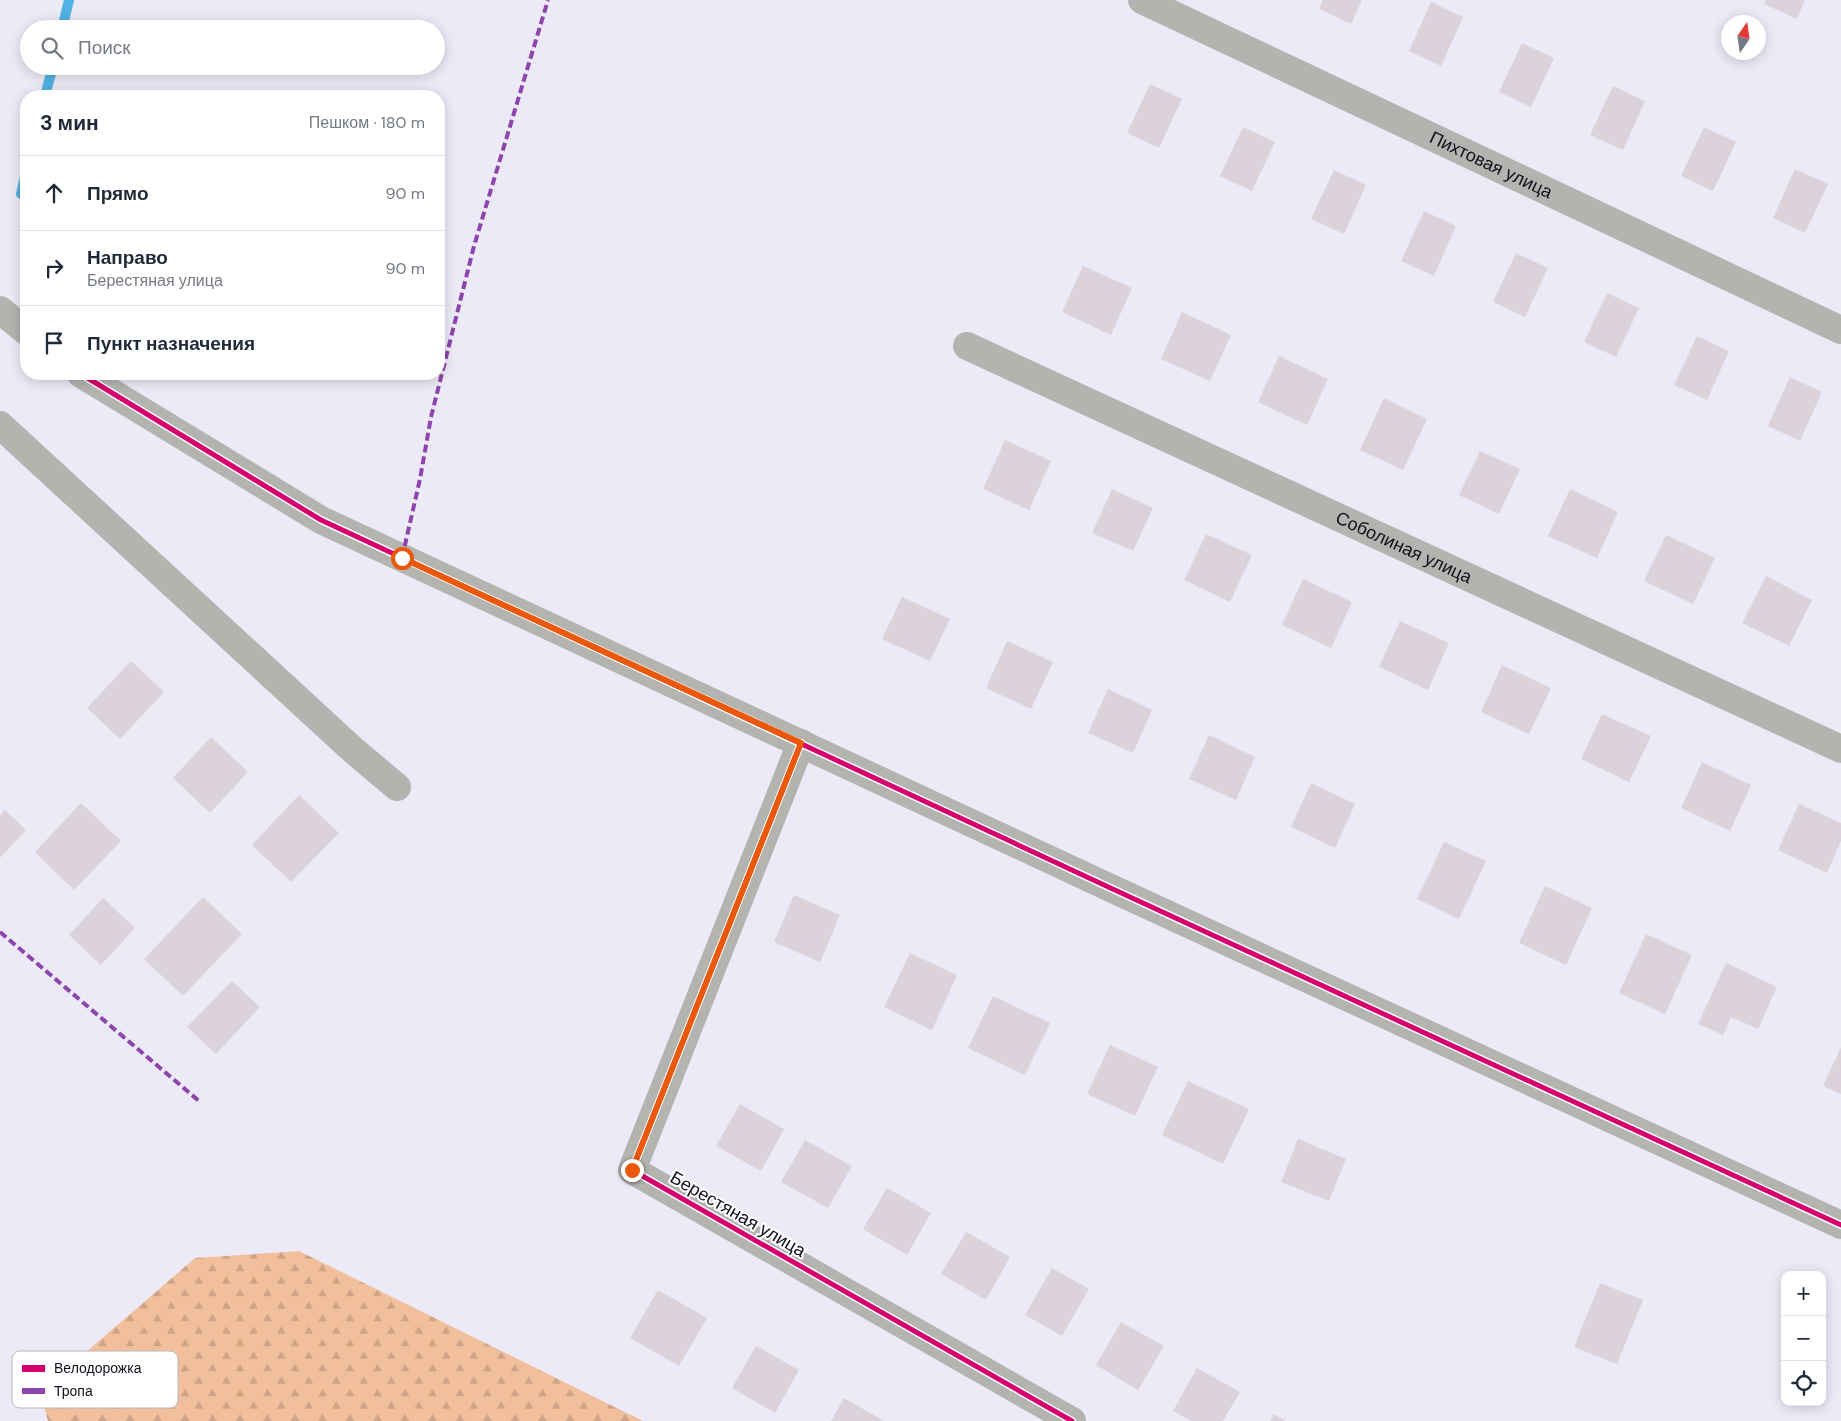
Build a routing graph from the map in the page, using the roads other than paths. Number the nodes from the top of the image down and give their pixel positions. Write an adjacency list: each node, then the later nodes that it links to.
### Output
1 (1142, 0): 4 (street, Пихтовая улица)
2 (0, 310): 3 (street)
3 (20, 326)
4 (1841, 330)
5 (967, 346): 9 (street, Соболиная улица)
6 (91, 380): 8 (street)
7 (0, 425): 10 (street)
8 (801, 743): 11 (street); 12 (street, Берестяная улица)
9 (1841, 749)
10 (397, 787)
11 (1841, 1225)
12 (1072, 1421)

